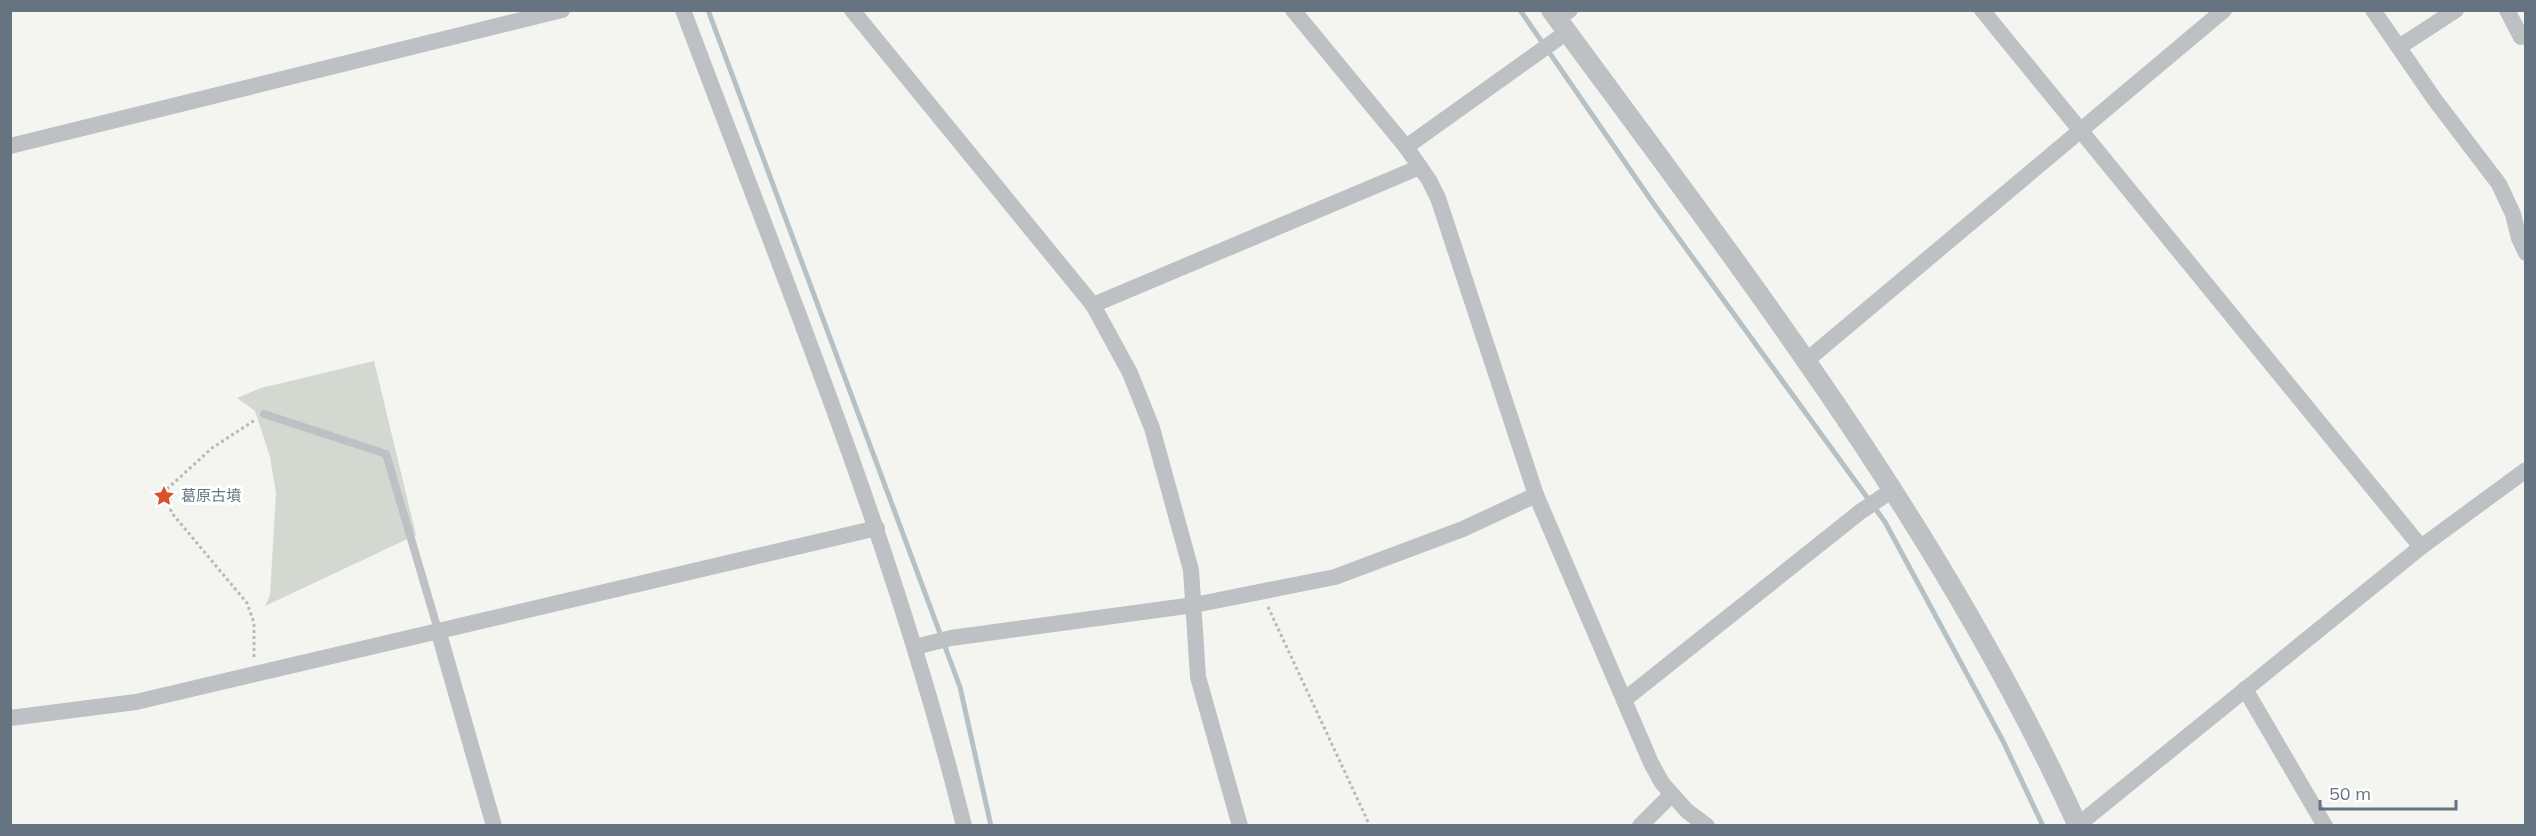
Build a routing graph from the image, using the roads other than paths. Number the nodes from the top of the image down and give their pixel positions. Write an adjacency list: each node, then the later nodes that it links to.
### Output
1 (562, 10): 14 (street)
2 (683, 10): 24 (street)
3 (852, 10): 18 (street)
4 (1293, 10): 15 (street)
5 (1982, 10): 13 (street)
6 (2224, 10): 13 (street)
7 (2373, 10): 12 (street)
8 (2456, 10): 12 (street)
9 (2506, 10): 11 (street)
10 (1561, 18): 15 (street); 19 (street)
11 (2521, 37)
12 (2399, 47): 17 (street)
13 (2081, 132): 19 (street); 25 (street)
14 (10, 146)
15 (1406, 147): 16 (street)
16 (1420, 167): 18 (street); 23 (street)
17 (2524, 247)
18 (1093, 305): 26 (street)
19 (1807, 360): 22 (street)
20 (264, 414): 27 (lane)
21 (2526, 470): 25 (street)
22 (1894, 489): 30 (street); 38 (street)
23 (1536, 495): 26 (street); 30 (street)
24 (878, 528): 27 (street); 28 (street)
25 (2421, 547): 29 (street)
26 (1194, 605): 28 (street); 35 (street)
27 (438, 630): 31 (street); 33 (street)
28 (921, 646): 34 (street)
29 (2245, 689): 38 (street); 39 (street)
30 (1624, 700): 32 (street)
31 (10, 718)
32 (1671, 795): 36 (street); 37 (street)
33 (494, 825)
34 (964, 825)
35 (1240, 825)
36 (1640, 825)
37 (1707, 825)
38 (2078, 825)
39 (2325, 825)

